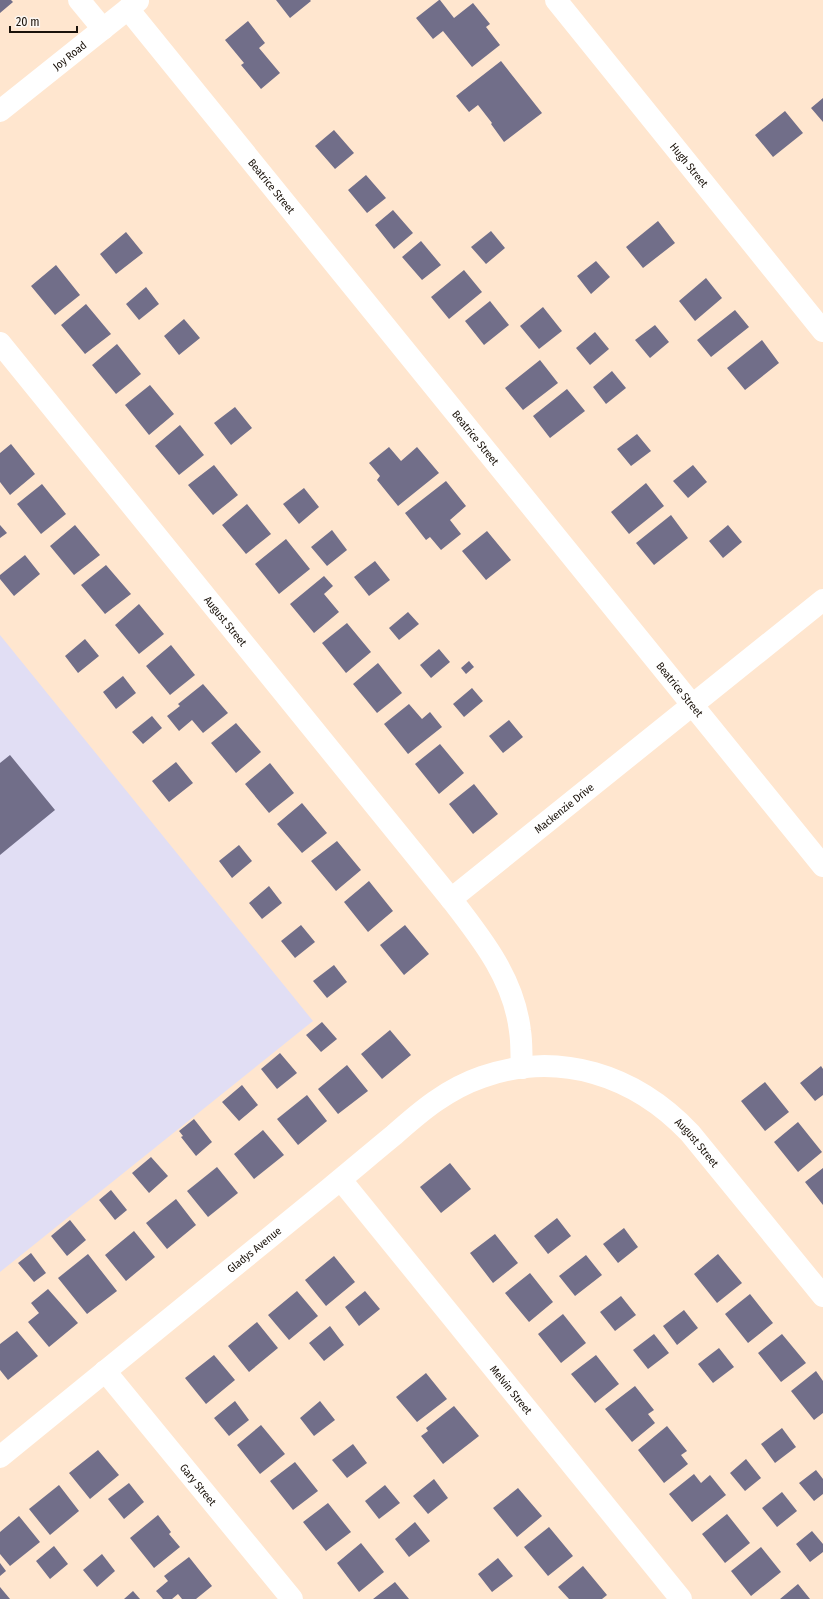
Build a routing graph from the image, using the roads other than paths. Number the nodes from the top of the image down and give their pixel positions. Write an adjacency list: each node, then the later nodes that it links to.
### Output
1 (79, 0): 4 (street)
2 (556, 0): 6 (street, Hugh Street)
3 (134, 5): 4 (street, Joy Road); 9 (street, Beatrice Street)
4 (103, 29): 5 (street, Joy Road)
5 (0, 111)
6 (823, 331)
7 (0, 343): 11 (street, August Street)
8 (823, 600): 9 (street, Mackenzie Drive)
9 (692, 705): 10 (street, Beatrice Street); 11 (street, Mackenzie Drive)
10 (823, 866)
11 (451, 899): 12 (street)
12 (522, 1068): 13 (street, Gladys Avenue); 14 (street, August Street)
13 (340, 1180): 15 (street, Gladys Avenue); 18 (street, Melvin Street)
14 (823, 1296)
15 (105, 1371): 16 (street, Gladys Avenue); 17 (street, Gary Street)
16 (0, 1457)
17 (292, 1599)
18 (682, 1599)

